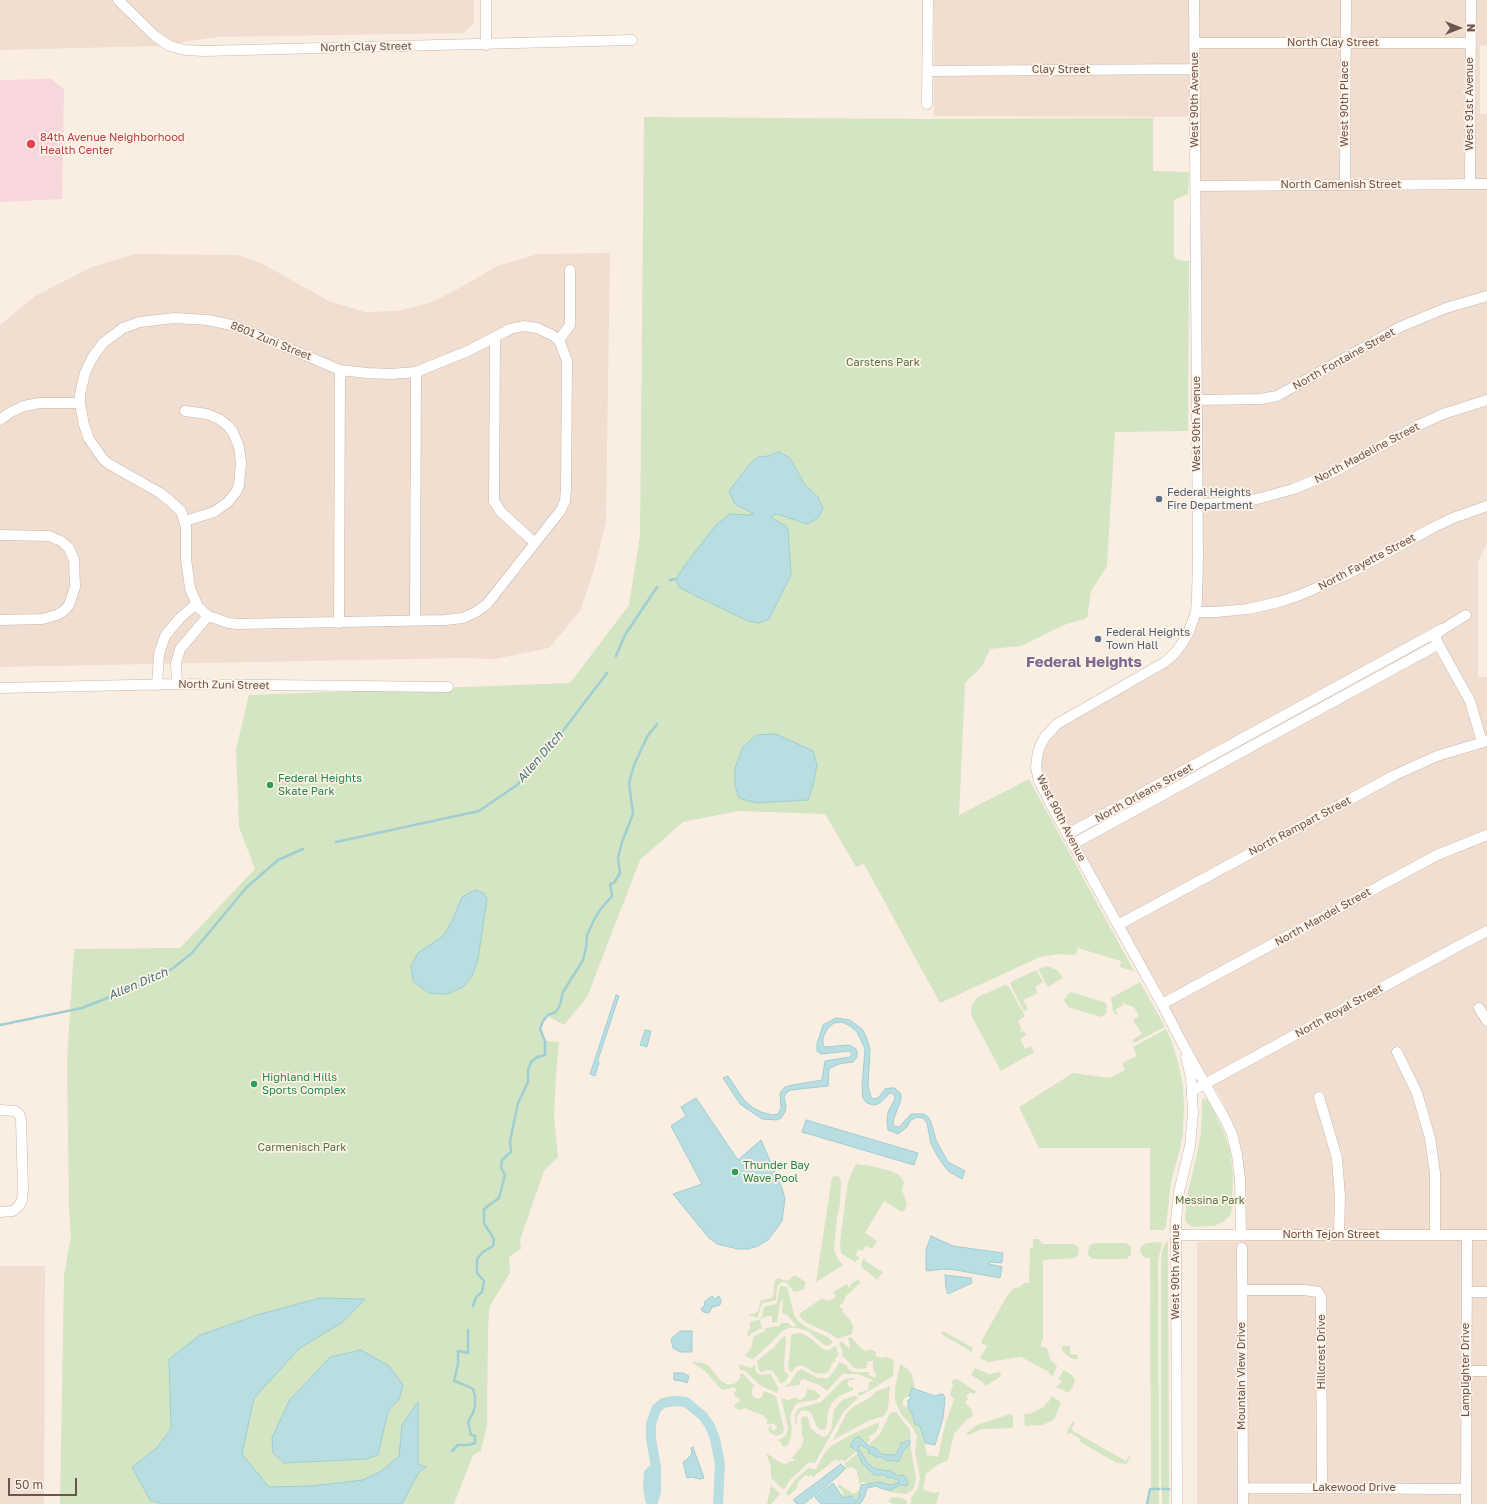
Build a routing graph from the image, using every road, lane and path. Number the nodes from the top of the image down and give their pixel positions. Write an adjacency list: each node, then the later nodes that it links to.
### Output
1 (118, 0): 11 (street, North Clay Street)
2 (486, 0): 11 (street)
3 (928, 0): 13 (street)
4 (1194, 0): 8 (street, West 90th Avenue)
5 (1346, 0): 9 (street, West 90th Place)
6 (1471, 0): 10 (street, West 91st Avenue)
7 (632, 40): 11 (street, North Clay Street)
8 (1194, 43): 9 (street, North Clay Street); 12 (street, West 90th Avenue)
9 (1346, 43): 10 (street, North Clay Street); 17 (street, West 90th Place)
10 (1470, 43): 15 (street, West 91st Avenue)
11 (486, 45)
12 (1194, 69): 13 (street, Clay Street); 18 (street, West 90th Avenue)
13 (928, 71): 14 (street)
14 (927, 104)
15 (1470, 184): 16 (street, North Camenish Street); 17 (street, North Camenish Street)
16 (1487, 184)
17 (1345, 185): 18 (street, North Camenish Street)
18 (1195, 186): 25 (street, West 90th Avenue)
19 (570, 270): 22 (street)
20 (1487, 296): 25 (street, North Fontaine Street)
21 (495, 337): 22 (street, 8601 Zuni Street); 24 (street, 8601 Zuni Street); 34 (street)
22 (559, 340): 34 (street, 8601 Zuni Street)
23 (340, 370): 24 (street, 8601 Zuni Street); 27 (street, 8601 Zuni Street); 41 (street)
24 (416, 372): 40 (street)
25 (1197, 400): 30 (street, West 90th Avenue)
26 (1487, 400): 30 (street, North Madeline Street)
27 (80, 402): 29 (street); 32 (street, 8601 Zuni Street)
28 (185, 411): 32 (street)
29 (0, 420)
30 (1197, 504): 36 (street, West 90th Avenue)
31 (1487, 506): 36 (street, North Fayette Street)
32 (185, 521): 35 (street, 8601 Zuni Street)
33 (0, 535): 39 (street)
34 (536, 543): 40 (street, 8601 Zuni Street)
35 (196, 604): 38 (street, 8601 Zuni Street); 45 (street)
36 (1196, 612): 53 (street, West 90th Avenue)
37 (1466, 615): 42 (street, North Orleans Street)
38 (208, 616): 41 (street, 8601 Zuni Street); 44 (street)
39 (0, 620)
40 (415, 620): 41 (street, 8601 Zuni Street)
41 (339, 623)
42 (1442, 629): 43 (street); 48 (street, North Orleans Street)
43 (1437, 645): 49 (street, North Orleans Street); 50 (street)
44 (177, 684): 45 (street, North Zuni Street); 46 (street, North Zuni Street)
45 (157, 685): 47 (street, North Zuni Street)
46 (448, 687)
47 (0, 688)
48 (1322, 695): 49 (street); 51 (street, North Orleans Street)
49 (1327, 705): 52 (street, North Orleans Street)
50 (1484, 742): 56 (street, North Rampart Street)
51 (1220, 751): 52 (street); 53 (street, North Orleans Street)
52 (1226, 760): 55 (street, North Orleans Street)
53 (1068, 834): 55 (street, West 90th Avenue)
54 (1487, 834): 58 (street, North Mandel Street)
55 (1074, 844): 56 (street, West 90th Avenue)
56 (1118, 925): 58 (street, West 90th Avenue)
57 (1487, 931): 63 (street, North Royal Street)
58 (1162, 1004): 61 (street, West 90th Avenue)
59 (1479, 1008): 60 (street)
60 (1487, 1021)
61 (1182, 1043): 63 (street, West 90th Avenue); 64 (street, West 90th Avenue)
62 (1397, 1052): 71 (street)
63 (1206, 1084): 64 (street, North Royal Street); 69 (street, West 90th Avenue)
64 (1192, 1091): 68 (street, West 90th Avenue)
65 (1319, 1097): 70 (street)
66 (0, 1110): 67 (street)
67 (0, 1212)
68 (1175, 1235): 69 (street, North Tejon Street); 83 (street, West 90th Avenue)
69 (1241, 1235): 70 (street, North Tejon Street)
70 (1339, 1235): 71 (street, North Tejon Street)
71 (1435, 1235): 72 (street, North Tejon Street)
72 (1467, 1235): 73 (street, North Tejon Street); 76 (street, Lamplighter Drive)
73 (1487, 1235)
74 (1242, 1248): 75 (street, Mountain View Drive)
75 (1242, 1290): 80 (street, Mountain View Drive); 81 (street, Hillcrest Drive)
76 (1467, 1292): 77 (street); 78 (street, Lamplighter Drive)
77 (1487, 1292)
78 (1466, 1371): 79 (street); 82 (street, Lamplighter Drive)
79 (1487, 1371)
80 (1243, 1488): 81 (street, Lakewood Drive); 84 (street, Mountain View Drive)
81 (1322, 1488): 82 (street, Lakewood Drive)
82 (1466, 1489): 85 (street, Lamplighter Drive)
83 (1177, 1504)
84 (1242, 1504)
85 (1466, 1504)

